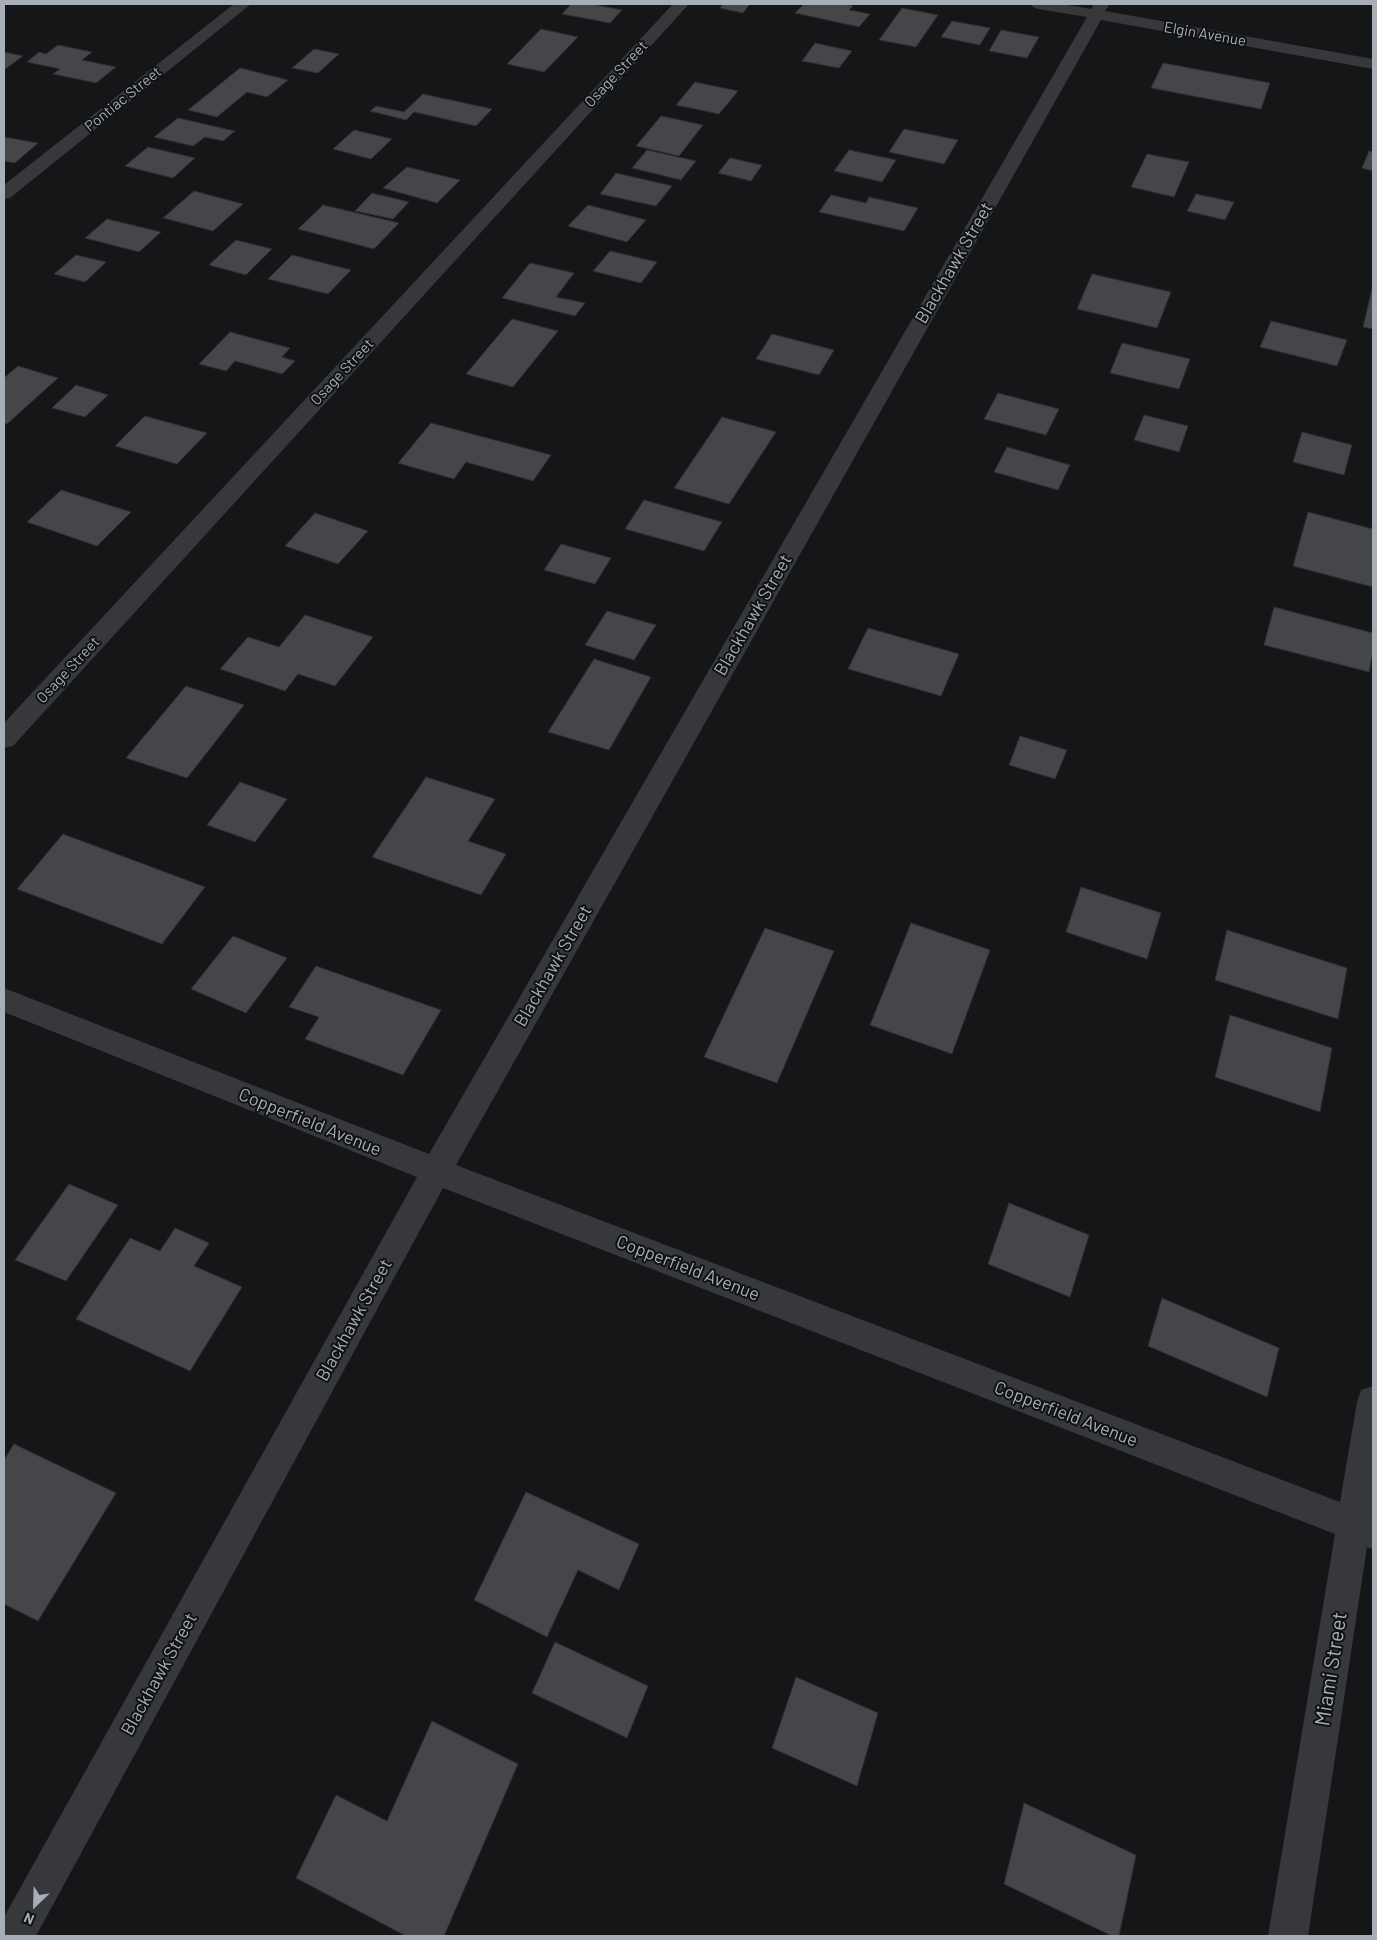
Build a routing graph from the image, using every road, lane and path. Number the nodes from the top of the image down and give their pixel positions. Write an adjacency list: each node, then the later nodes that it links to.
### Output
1 (243, 4): 6 (street, Pontiac Street)
2 (681, 4): 7 (street, Osage Street)
3 (1038, 4): 4 (street, Elgin Avenue)
4 (1099, 9): 5 (street, Elgin Avenue); 9 (street, Blackhawk Street)
5 (1373, 64)
6 (4, 194)
7 (4, 739)
8 (4, 1000): 9 (street, Copperfield Avenue)
9 (436, 1171): 11 (street, Copperfield Avenue); 12 (street, Blackhawk Street)
10 (1373, 1402): 11 (street, Miami Street)
11 (1364, 1529): 13 (street, Miami Street)
12 (15, 1936)
13 (1288, 1936)

